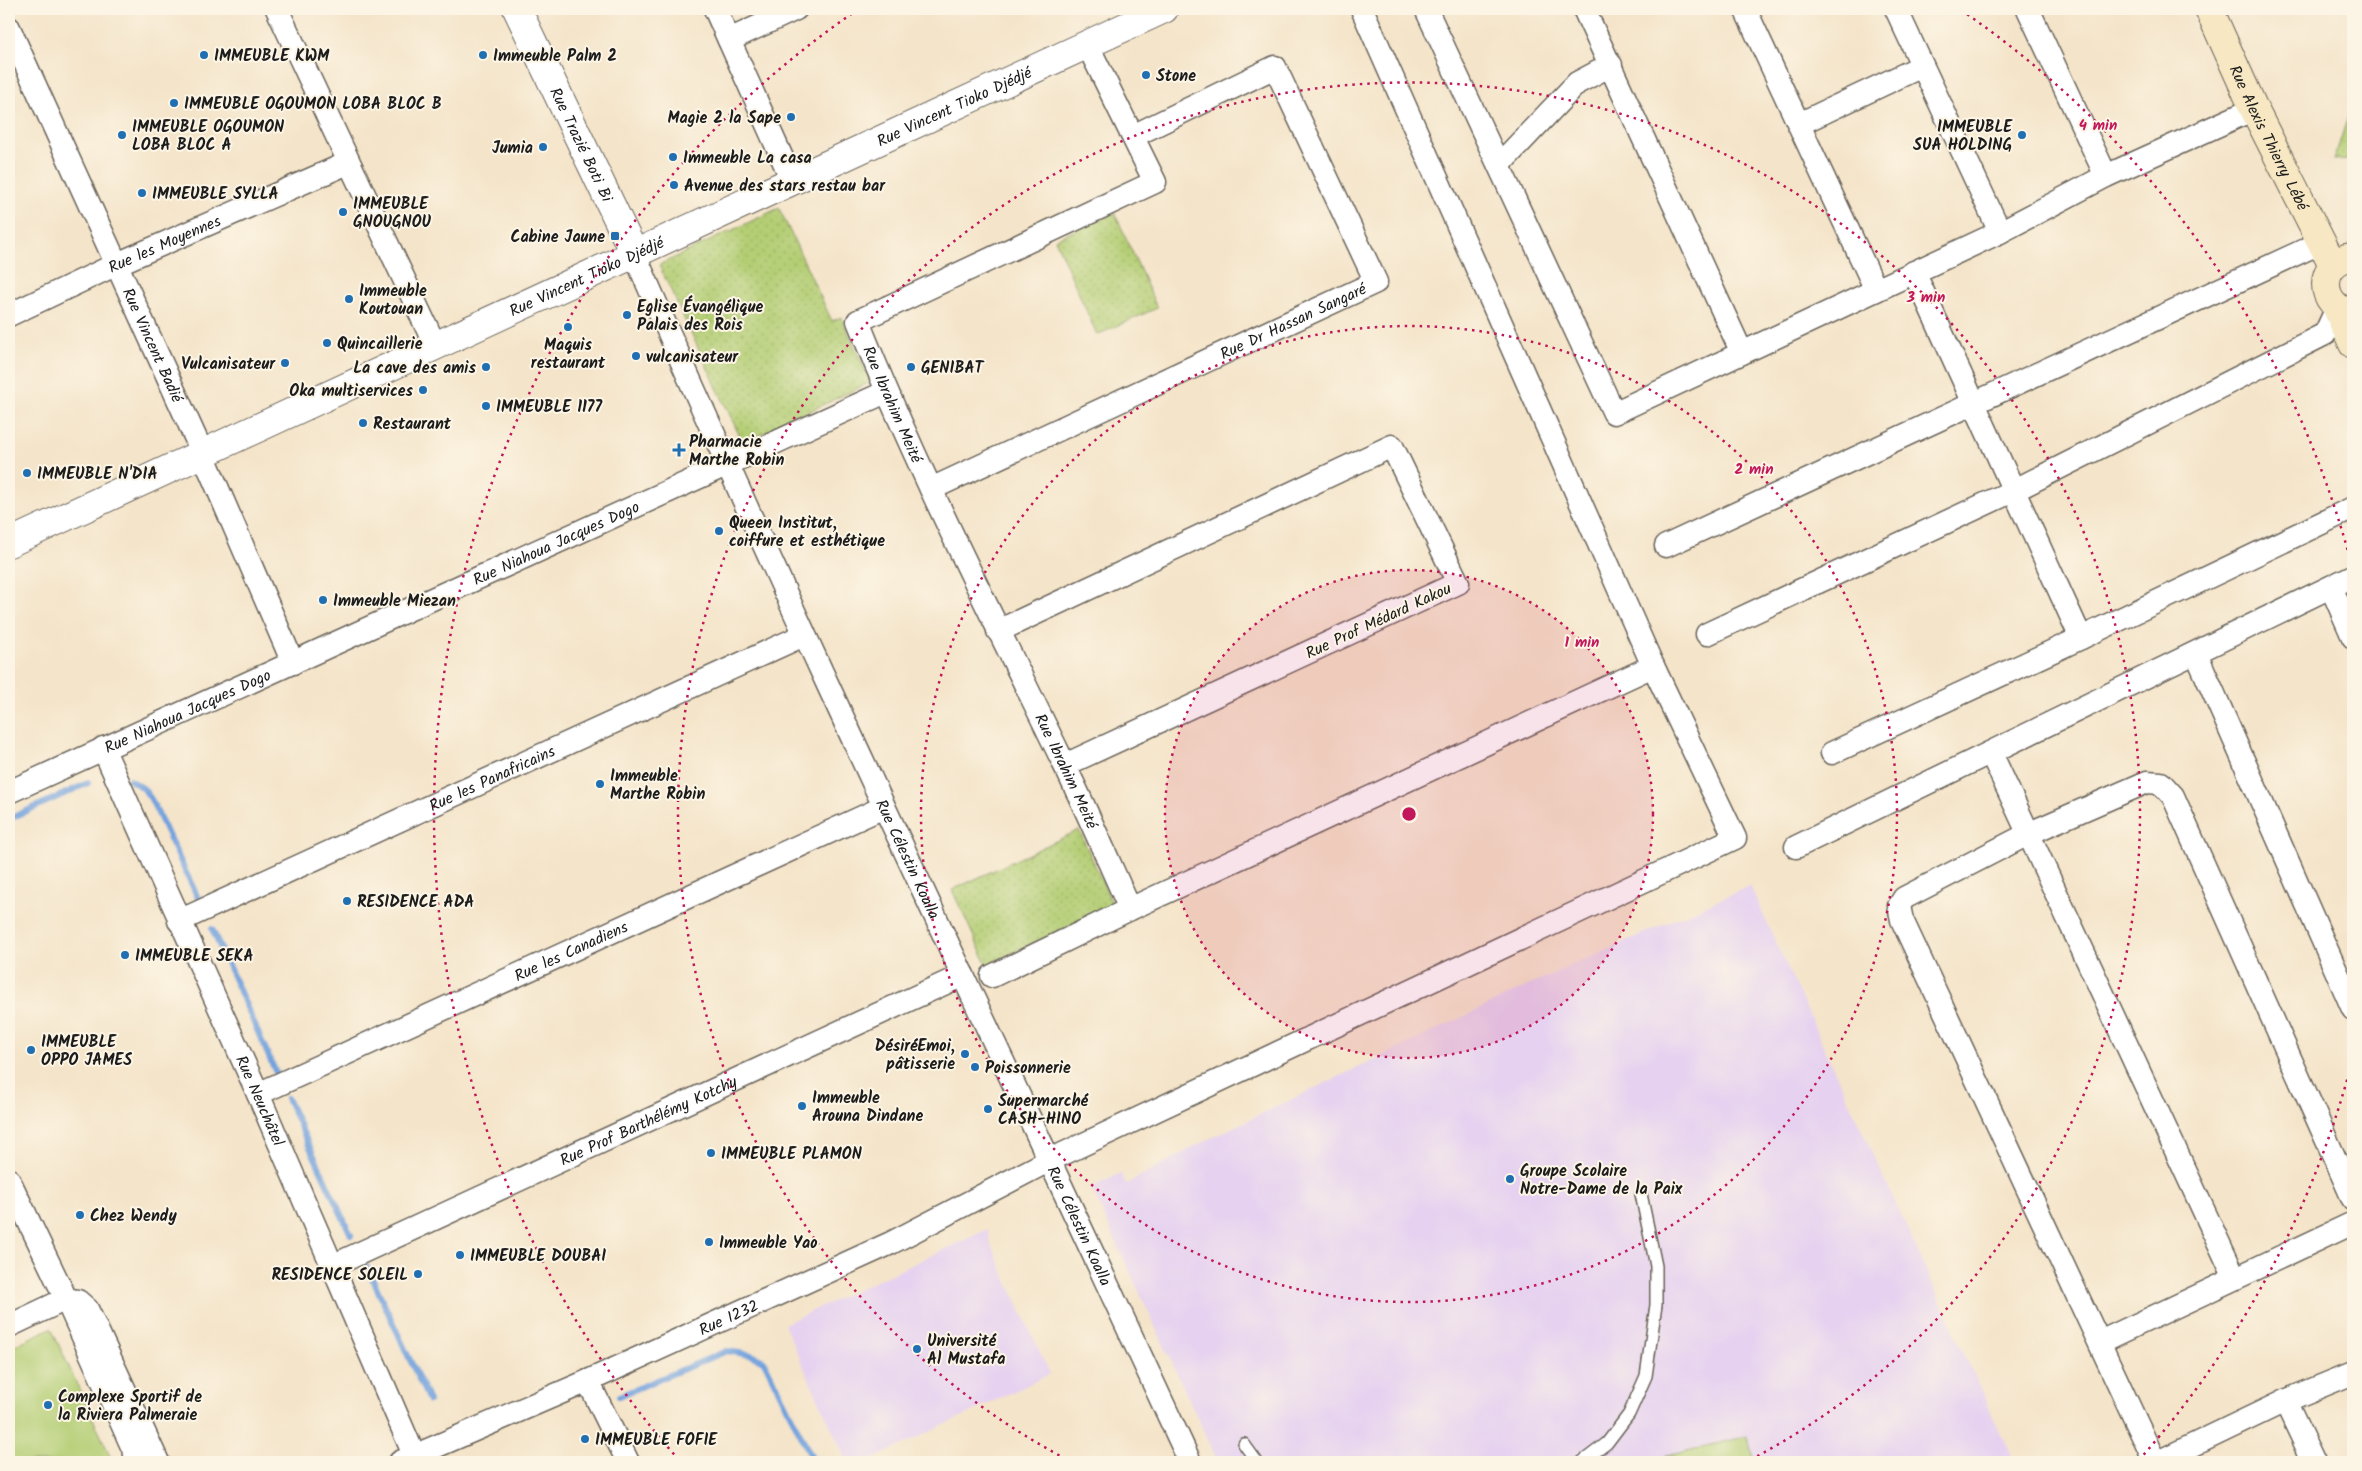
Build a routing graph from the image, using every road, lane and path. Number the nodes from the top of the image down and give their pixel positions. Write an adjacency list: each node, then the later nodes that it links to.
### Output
1 (277, 9): 21 (street)
2 (517, 9): 26 (street, Rue Trazié Boti Bi)
3 (715, 9): 14 (street)
4 (796, 9): 14 (street)
5 (1164, 9): 15 (street, Rue Vincent Tioko Djédjé)
6 (1362, 9): 54 (street)
7 (1426, 9): 22 (street)
8 (1584, 9): 16 (street)
9 (1745, 9): 19 (street)
10 (1896, 9): 17 (street)
11 (2028, 9): 23 (street)
12 (2209, 9): 18 (main road, Rue Alexis Thierry Lébé)
13 (9, 28): 28 (street, Rue Vincent Badié)
14 (729, 40): 24 (street)
15 (1091, 51): 20 (street, Rue Ibrahim Meité); 24 (street, Rue Vincent Tioko Djédjé)
16 (1611, 64): 22 (street); 35 (street)
17 (1922, 66): 19 (street); 25 (street)
18 (2254, 108): 23 (street); 27 (main road, Rue Alexis Thierry Lébé)
19 (1799, 124): 30 (street)
20 (1133, 136): 36 (street, Rue Ibrahim Meité); 40 (street, Rue Dr Hassan Sangaré)
21 (348, 163): 28 (street, Rue les Moyennes); 34 (street)
22 (1499, 165): 35 (street)
23 (2106, 176): 25 (street)
24 (792, 180): 26 (street, Rue Vincent Tioko Djédjé)
25 (2000, 232): 29 (street)
26 (634, 253): 34 (street, Rue Vincent Tioko Djédjé); 39 (street, Rue Célestin Koalla)
27 (2336, 254): 31 (main road); 37 (street)
28 (118, 264): 32 (street, Rue les Moyennes); 38 (street, Rue Vincent Badié)
29 (1914, 272): 30 (street); 37 (street)
30 (1876, 290): 35 (street)
31 (2345, 310): 33 (main road); 41 (street)
32 (9, 315)
33 (2353, 344)
34 (435, 345): 38 (street, Rue Vincent Tioko Djédjé)
35 (1742, 353)
36 (886, 392): 39 (street, Rue Niahoua Jacques Dogo); 40 (street, Rue Ibrahim Meité)
37 (1974, 402): 41 (street); 44 (street)
38 (202, 452): 43 (street, Rue Vincent Tioko Djédjé); 53 (street, Rue Vincent Badié)
39 (726, 464): 49 (street, Rue Célestin Koalla); 53 (street, Rue Niahoua Jacques Dogo)
40 (931, 489): 47 (street, Rue Ibrahim Meité)
41 (2015, 490): 48 (street); 50 (street)
42 (2353, 508): 50 (street)
43 (9, 542)
44 (1666, 546)
45 (2353, 576): 46 (street)
46 (2331, 587): 51 (street); 52 (street)
47 (998, 631): 58 (street, Rue Ibrahim Meité); 58 (street, Rue Prof Médard Kakou)
48 (1707, 634)
49 (804, 635): 60 (street, Rue Célestin Koalla); 64 (street, Rue les Panafricains)
50 (2081, 638): 56 (street)
51 (2353, 638)
52 (2196, 653): 57 (street); 67 (street)
53 (293, 663): 55 (street, Rue Niahoua Jacques Dogo)
54 (1653, 666): 63 (street); 69 (street, Rue I232)
55 (103, 748): 59 (street, Rue Niahoua Jacques Dogo); 64 (street, Rue Neuchâtel)
56 (1832, 753)
57 (1991, 753): 61 (street); 62 (street)
58 (1064, 765): 63 (street, Rue Ibrahim Meité)
59 (9, 792)
60 (884, 807): 65 (street, Rue Célestin Koalla); 68 (street, Rue les Canadiens)
61 (2030, 833): 72 (street); 75 (street); 78 (street)
62 (1796, 847)
63 (1130, 908): 66 (street)
64 (179, 921): 68 (street, Rue Neuchâtel)
65 (963, 975): 69 (street, Rue Célestin Koalla); 74 (street, Rue Prof Barthélémy Kotchy)
66 (992, 976)
67 (2353, 1009)
68 (258, 1094): 74 (street, Rue Neuchâtel)
69 (1050, 1160): 80 (street, Rue I232); 87 (street, Rue Célestin Koalla)
70 (9, 1180): 76 (street)
71 (1641, 1194): 89 (lane)
72 (2353, 1200)
73 (2353, 1223): 75 (street)
74 (332, 1266): 83 (street, Rue Neuchâtel)
75 (2235, 1278): 78 (street)
76 (66, 1299): 77 (street); 84 (street); 85 (street)
77 (9, 1326)
78 (2100, 1342): 90 (street)
79 (2353, 1373): 81 (street)
80 (588, 1381): 83 (street, Rue I232); 86 (street)
81 (2285, 1401): 90 (street); 91 (street)
82 (1244, 1444): 88 (lane)
83 (407, 1459)
84 (139, 1462)
85 (158, 1462)
86 (628, 1462)
87 (1190, 1462)
88 (1257, 1462)
89 (1582, 1462)
90 (2156, 1462)
91 (2314, 1462)

